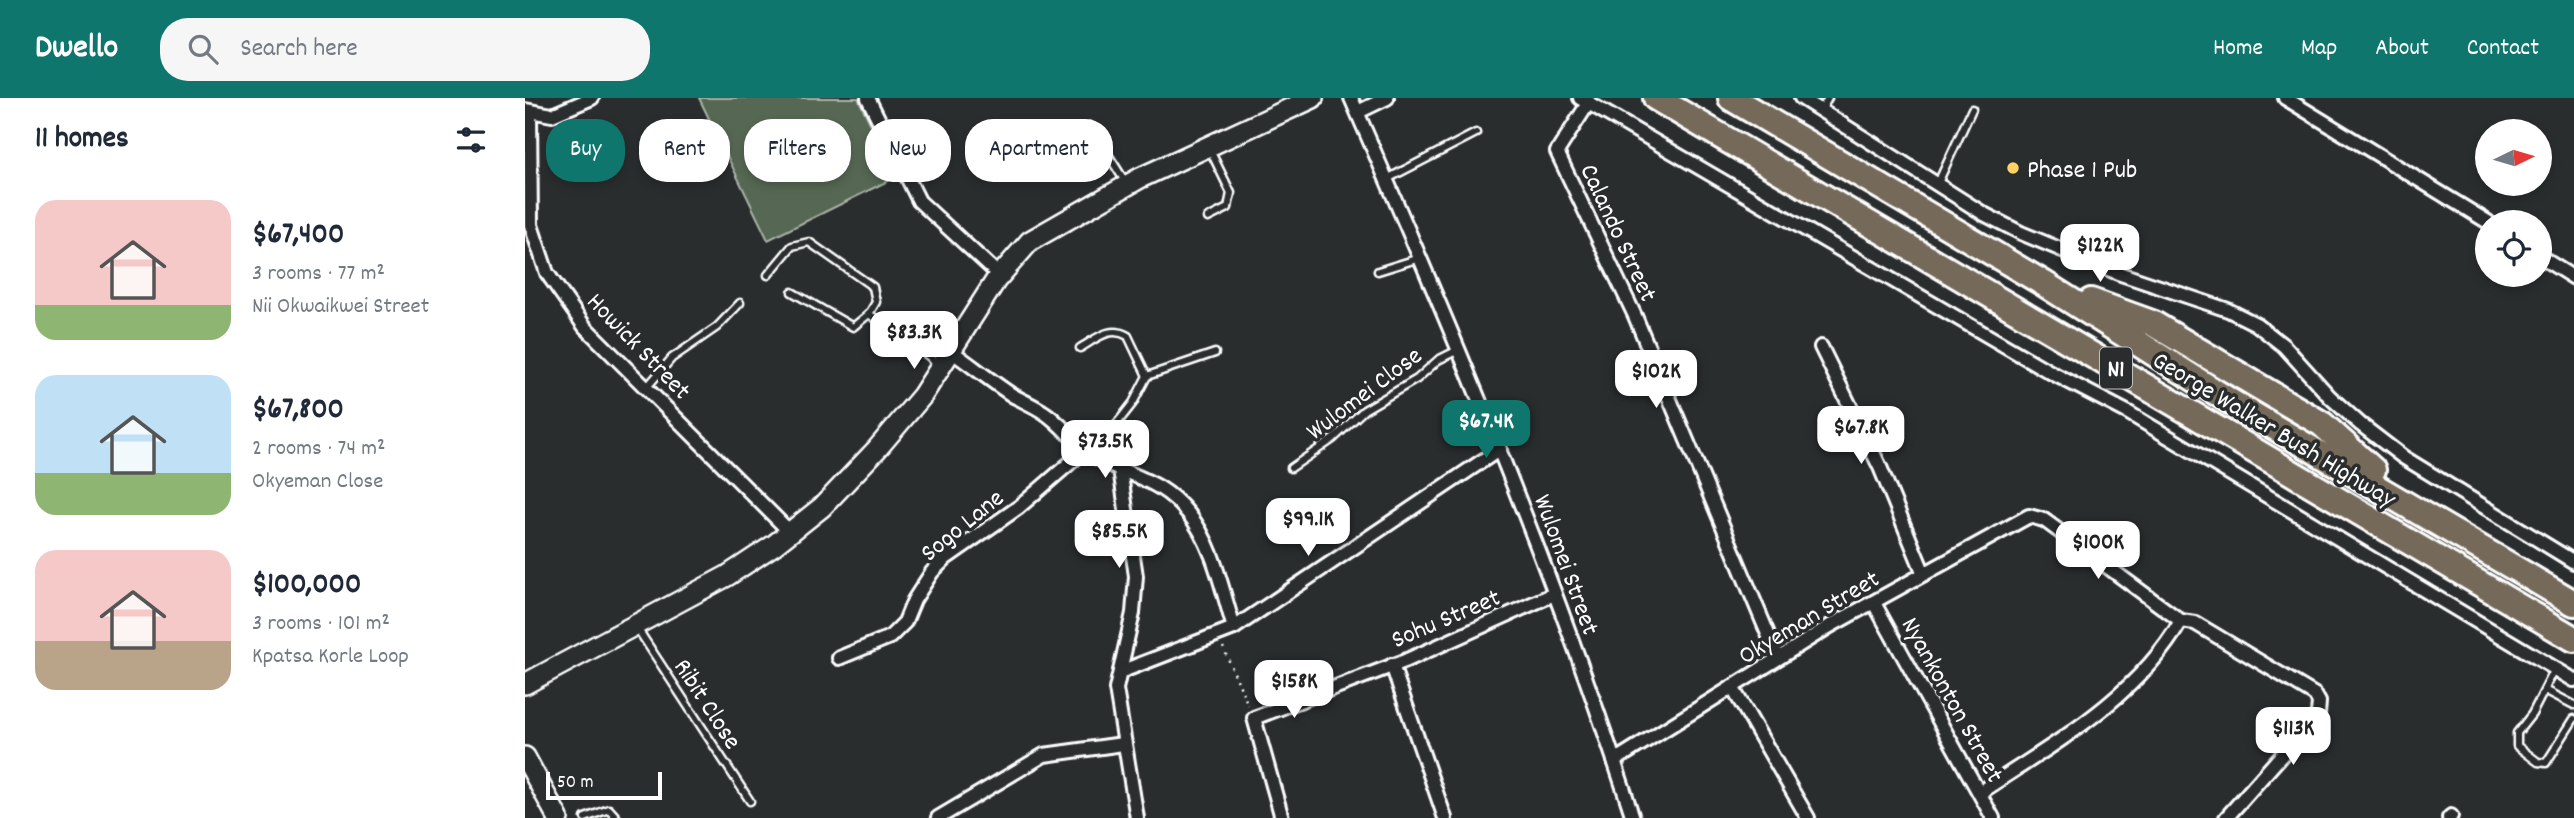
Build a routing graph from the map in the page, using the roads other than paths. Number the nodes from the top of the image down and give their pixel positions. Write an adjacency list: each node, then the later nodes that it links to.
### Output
1 (593, 98): 13 (street)
2 (868, 98): 28 (street)
3 (1352, 98): 15 (street, Wulomei Street)
4 (1387, 98): 15 (street)
5 (1656, 98): 54 (highway, George Walker Bush Highway / N1)
6 (1731, 98): 50 (highway, George Walker Bush Highway)
7 (1801, 98): 14 (street)
8 (1828, 98): 14 (lane)
9 (2285, 98): 22 (street)
10 (1304, 100): 17 (main road)
11 (1584, 100): 55 (street, Calando Street); 58 (street)
12 (1972, 109): 21 (lane)
13 (528, 111): 40 (street, Howick Street)
14 (1821, 111): 21 (street)
15 (1358, 112): 19 (street, Wulomei Street)
16 (1476, 133): 19 (lane)
17 (1208, 146): 20 (main road); 23 (lane)
18 (1113, 163): 20 (lane)
19 (1387, 178): 24 (street, Wulomei Street)
20 (1127, 185): 28 (main road)
21 (1937, 185): 46 (street)
22 (2475, 215)
23 (1208, 218)
24 (1422, 257): 26 (lane); 35 (street, Wulomei Street)
25 (2552, 264): 29 (street)
26 (1378, 271)
27 (768, 275): 32 (lane)
28 (999, 275): 36 (main road)
29 (2574, 278)
30 (792, 292): 32 (lane)
31 (740, 303): 40 (lane)
32 (869, 314): 38 (lane)
33 (1821, 347): 47 (street)
34 (1080, 348): 39 (lane)
35 (1459, 349): 41 (street, Wulomei Street); 44 (lane, Wulomei Close)
36 (951, 351): 38 (main road); 42 (street)
37 (1215, 353): 39 (lane)
38 (939, 369): 45 (main road)
39 (1147, 376): 42 (lane, Sogo Lane)
40 (647, 387): 45 (street, Howick Street)
41 (1500, 449): 48 (street, Wulomei Street); 53 (street)
42 (1089, 452): 43 (street); 56 (street, Sogo Lane)
43 (1120, 468): 53 (street); 59 (street)
44 (1291, 468)
45 (790, 532): 52 (main road)
46 (2574, 562)
47 (1924, 573): 49 (street, Okyeman Street); 51 (street, Okyeman Street)
48 (1554, 594): 57 (street, Sohu Street); 68 (street, Wulomei Street)
49 (1874, 603): 55 (street, Okyeman Street); 69 (street, Nyankonton Street)
50 (2574, 603)
51 (2181, 621): 69 (street); 81 (street)
52 (636, 627): 61 (main road); 70 (lane, Ribit Close)
53 (1234, 628): 59 (street)
54 (2574, 639)
55 (1778, 658): 62 (street, Okyeman Street)
56 (839, 659)
57 (1392, 665): 76 (street, Sohu Street); 77 (street)
58 (2555, 669): 60 (street); 63 (lane)
59 (1119, 672): 66 (street)
60 (2574, 680)
61 (525, 684)
62 (1733, 687): 68 (street, Okyeman Street); 79 (street)
63 (2545, 690): 64 (lane); 65 (lane)
64 (2574, 705)
65 (2574, 719)
66 (1123, 744): 74 (street); 75 (street)
67 (525, 757): 72 (main road)
68 (1614, 761): 78 (street, Wulomei Street)
69 (1981, 792): 80 (street, Nyankonton Street)
70 (750, 801)
71 (588, 817): 73 (lane)
72 (558, 818)
73 (617, 818)
74 (938, 818)
75 (1137, 818)
76 (1282, 818)
77 (1445, 818)
78 (1633, 818)
79 (1808, 818)
80 (1993, 818)
81 (2226, 818)

